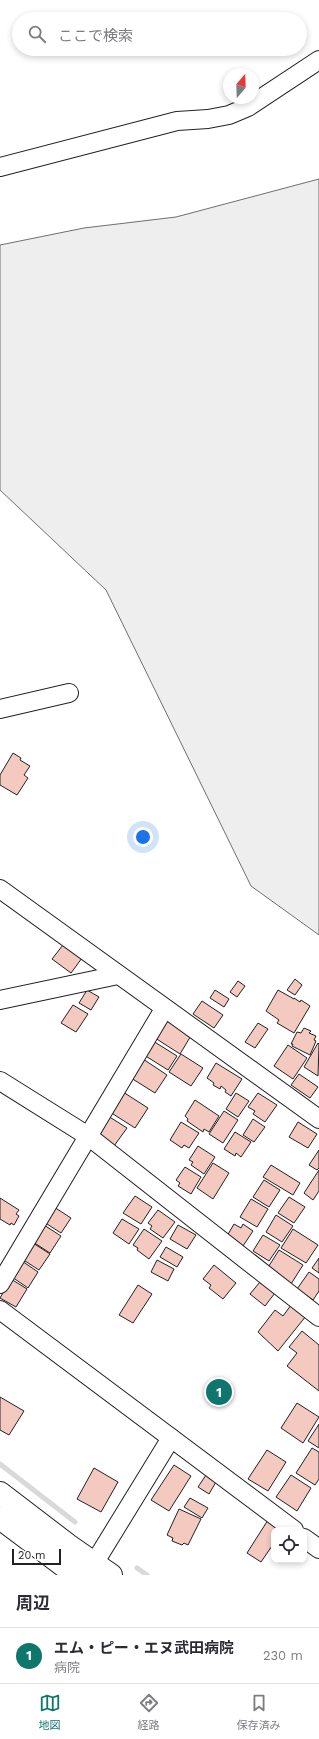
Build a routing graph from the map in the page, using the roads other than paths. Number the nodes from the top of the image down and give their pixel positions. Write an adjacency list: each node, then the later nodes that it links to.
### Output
1 (319, 60): 2 (street)
2 (0, 167)
3 (69, 693): 4 (street)
4 (0, 709)
5 (0, 890): 6 (street)
6 (118, 975): 7 (street); 8 (street)
7 (0, 1000)
8 (164, 1009): 10 (street); 11 (street)
9 (0, 1081): 11 (street)
10 (319, 1119)
11 (88, 1136): 12 (street); 14 (street)
12 (0, 1284)
13 (0, 1310): 15 (street)
14 (319, 1317)
15 (171, 1438): 18 (street); 21 (street)
16 (0, 1493): 21 (main road)
17 (0, 1518): 22 (main road)
18 (290, 1527)
19 (307, 1540): 20 (street)
20 (319, 1549)
21 (98, 1571)
22 (76, 1575)

